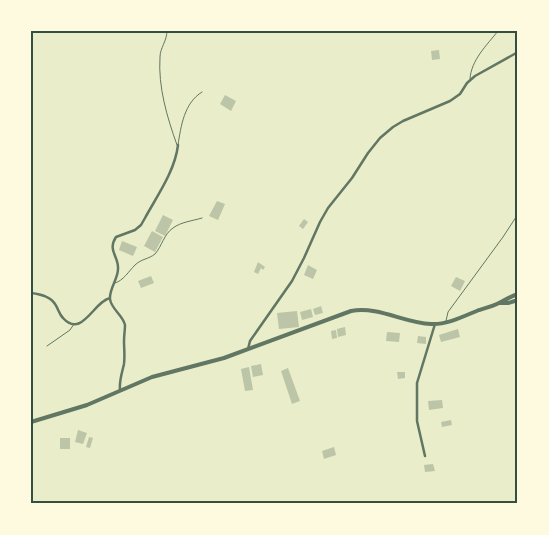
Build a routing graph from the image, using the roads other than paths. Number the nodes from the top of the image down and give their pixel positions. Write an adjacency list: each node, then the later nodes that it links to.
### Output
1 (167, 31): 6 (lane)
2 (498, 31): 4 (lane)
3 (518, 52): 4 (street)
4 (470, 80): 19 (street)
5 (202, 92): 6 (lane)
6 (178, 145): 9 (street)
7 (518, 214): 15 (lane)
8 (202, 218): 9 (lane)
9 (114, 283): 12 (street)
10 (31, 293): 16 (street)
11 (518, 294): 14 (street)
12 (110, 298): 16 (street); 20 (street)
13 (518, 300): 14 (street)
14 (500, 303): 15 (street)
15 (446, 322): 17 (street)
16 (74, 324): 18 (lane)
17 (435, 324): 19 (street); 22 (street)
18 (47, 346)
19 (248, 350): 20 (street)
20 (120, 390): 21 (street)
21 (31, 422)
22 (424, 456)

